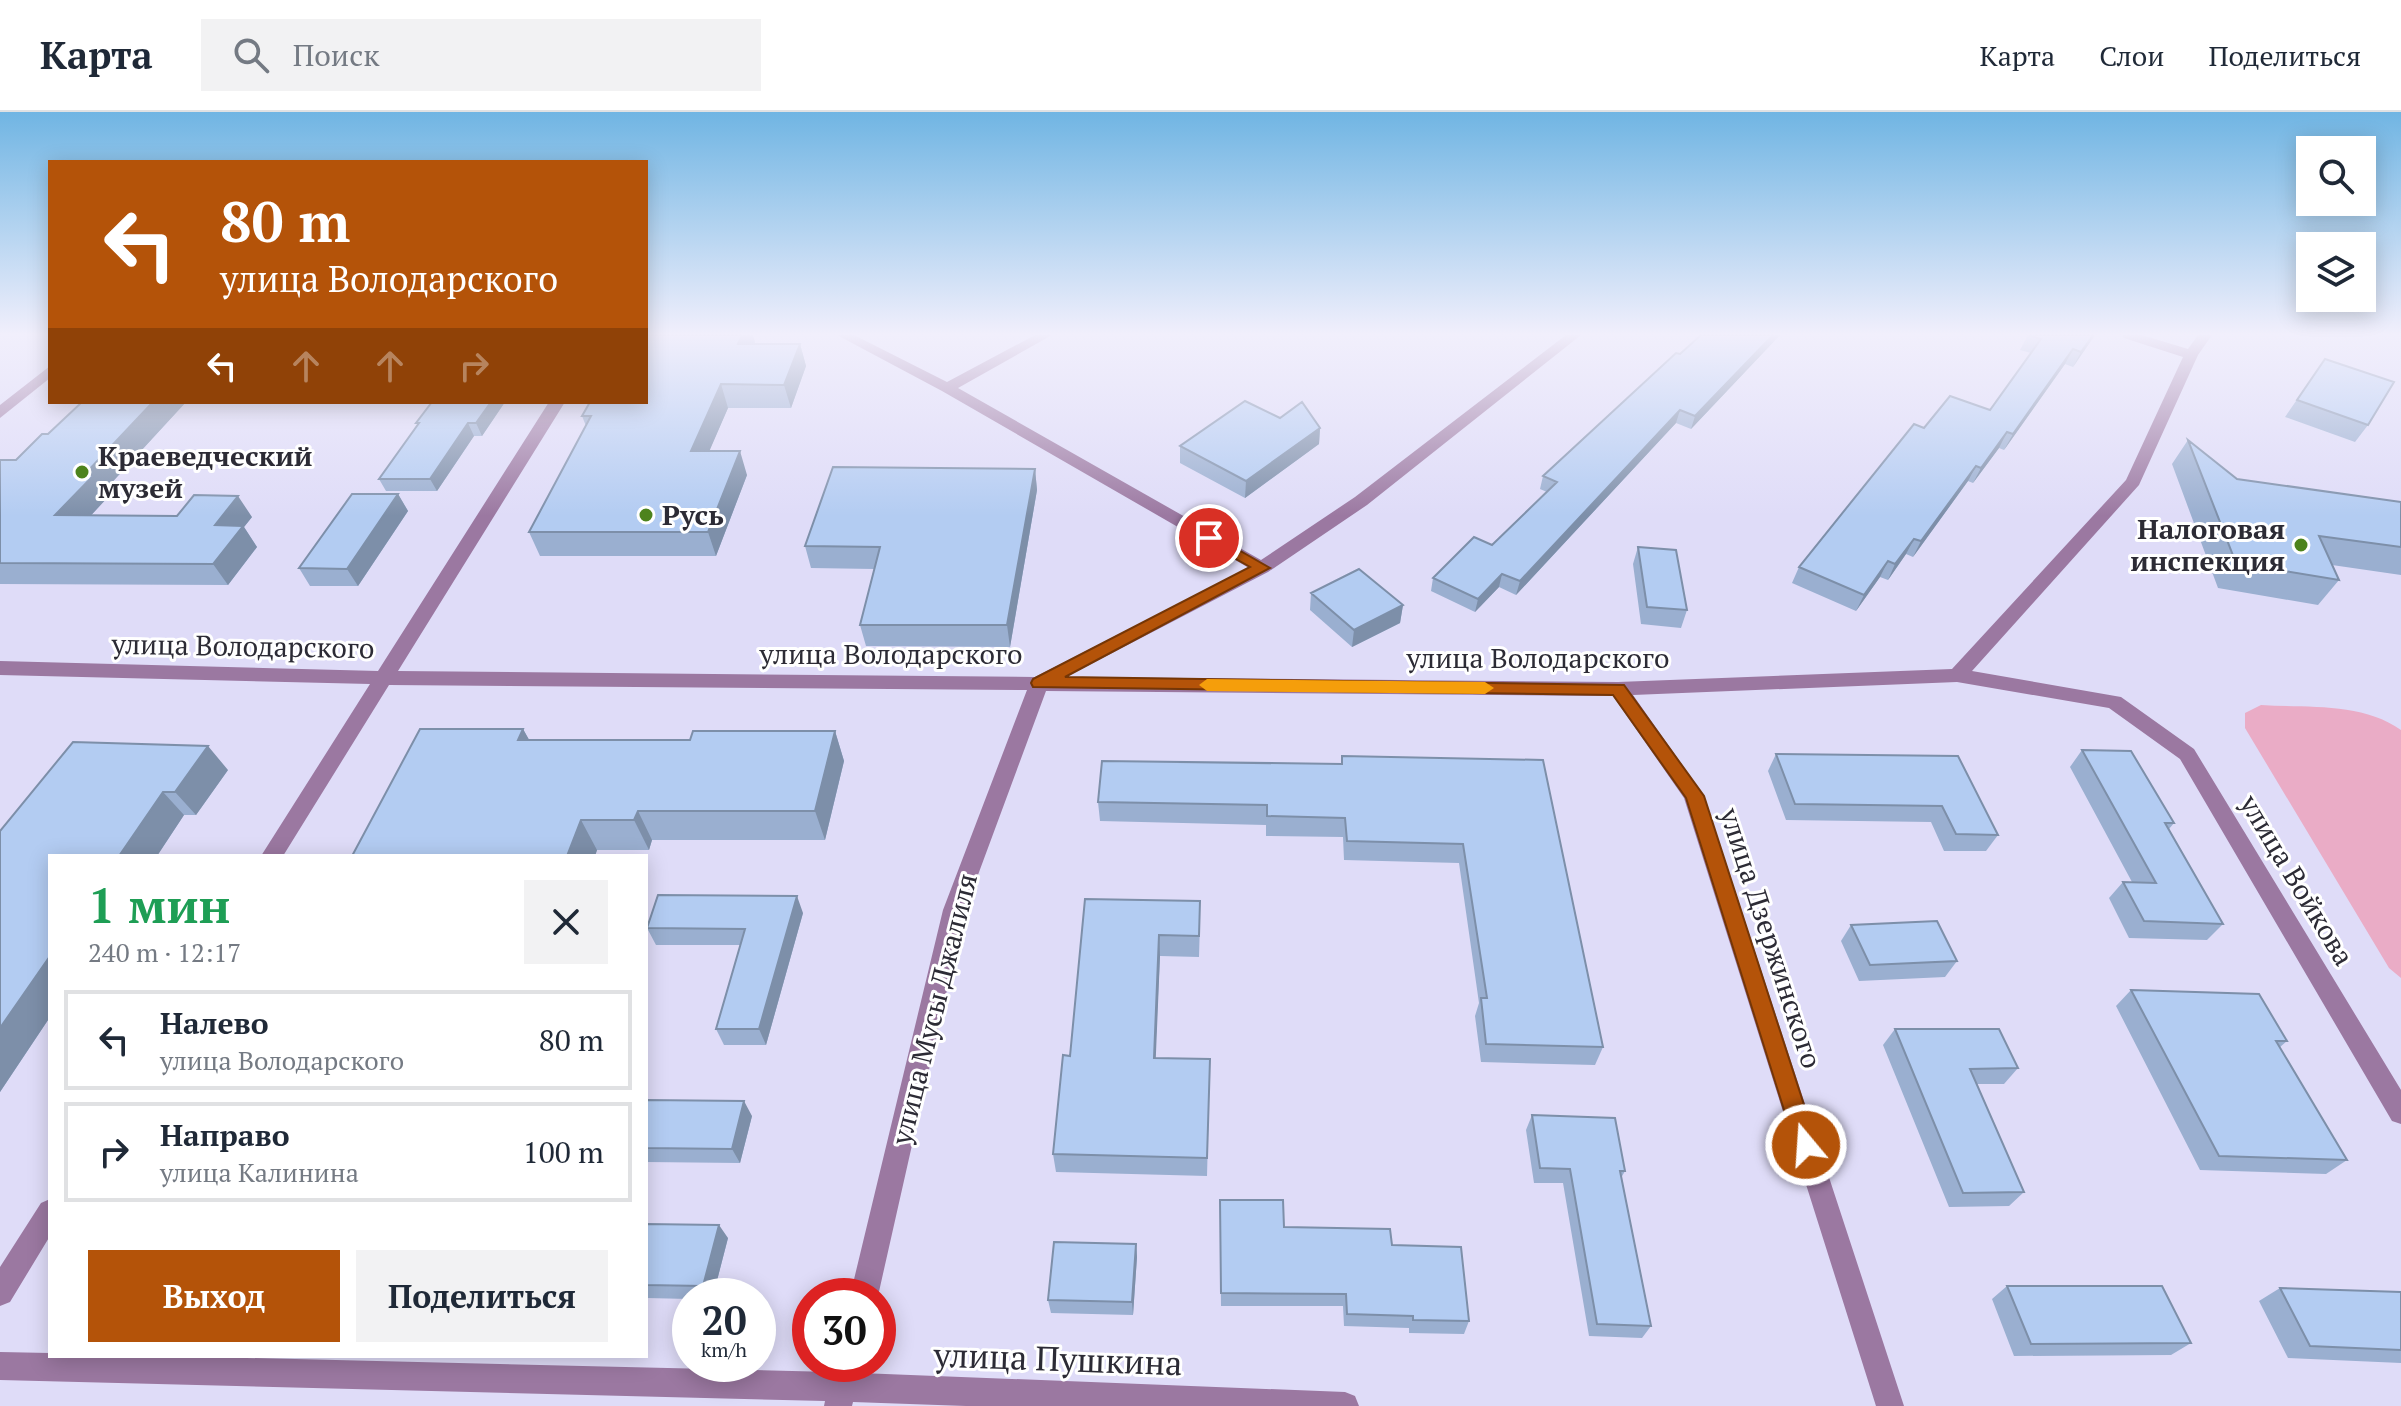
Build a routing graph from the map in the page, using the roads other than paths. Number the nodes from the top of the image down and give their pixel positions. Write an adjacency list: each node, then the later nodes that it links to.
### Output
1 (20, 395): 6 (street)
2 (960, 395): 7 (street)
3 (1497, 395): 7 (street)
4 (2173, 395): 9 (street)
5 (556, 404): 10 (street)
6 (0, 413)
7 (1262, 568): 11 (street)
8 (0, 668): 10 (street, улица Володарского)
9 (1957, 675): 12 (street, улица Володарского); 13 (street, улица Володарского)
10 (383, 678): 11 (street, улица Володарского); 14 (street)
11 (1039, 683): 12 (street, улица Володарского); 17 (street, улица Мусы Джалиля)
12 (1618, 689): 22 (street, улица Дзержинского)
13 (2114, 702): 15 (street, улица Войкова)
14 (273, 854)
15 (2401, 1113)
16 (48, 1215): 18 (street)
17 (868, 1278)
18 (0, 1292)
19 (0, 1366): 20 (street, улица Пушкина)
20 (843, 1386): 21 (street, улица Пушкина)
21 (1345, 1406)
22 (1890, 1406)

